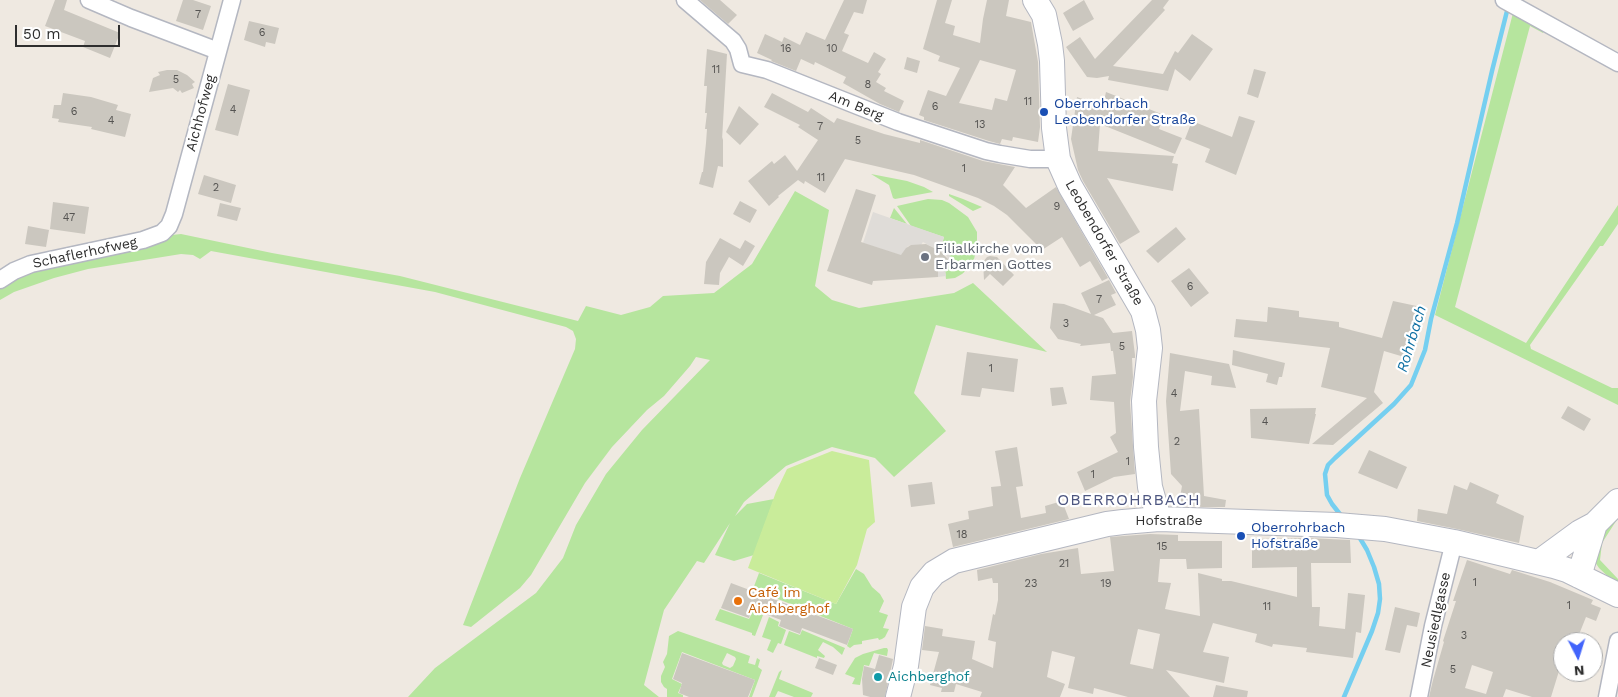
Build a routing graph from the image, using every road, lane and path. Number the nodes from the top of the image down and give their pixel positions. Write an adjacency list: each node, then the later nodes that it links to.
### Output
1 (89, 0): 6 (street)
2 (232, 0): 6 (street, Aichhofweg)
3 (685, 0): 8 (street, Am Berg)
4 (1504, 0): 7 (street)
5 (1038, 1): 8 (main road, Leobendorfer Straße)
6 (218, 51): 9 (street, Aichhofweg)
7 (1618, 63)
8 (1058, 159): 12 (main road, Leobendorfer Straße)
9 (169, 226): 10 (street, Schaflerhofweg)
10 (0, 280)
11 (1618, 501): 13 (main road)
12 (1159, 519): 14 (main road, Hofstraße); 19 (main road, Hofstraße)
13 (1594, 524): 15 (main road); 16 (main road)
14 (1454, 542): 15 (main road, Hofstraße); 20 (street, Neusiedlgasse)
15 (1539, 562): 16 (main road, Hofstraße)
16 (1580, 576): 17 (main road, Hofstraße)
17 (1618, 595)
18 (1618, 640): 21 (street)
19 (898, 697)
20 (1419, 697)
21 (1607, 697)

